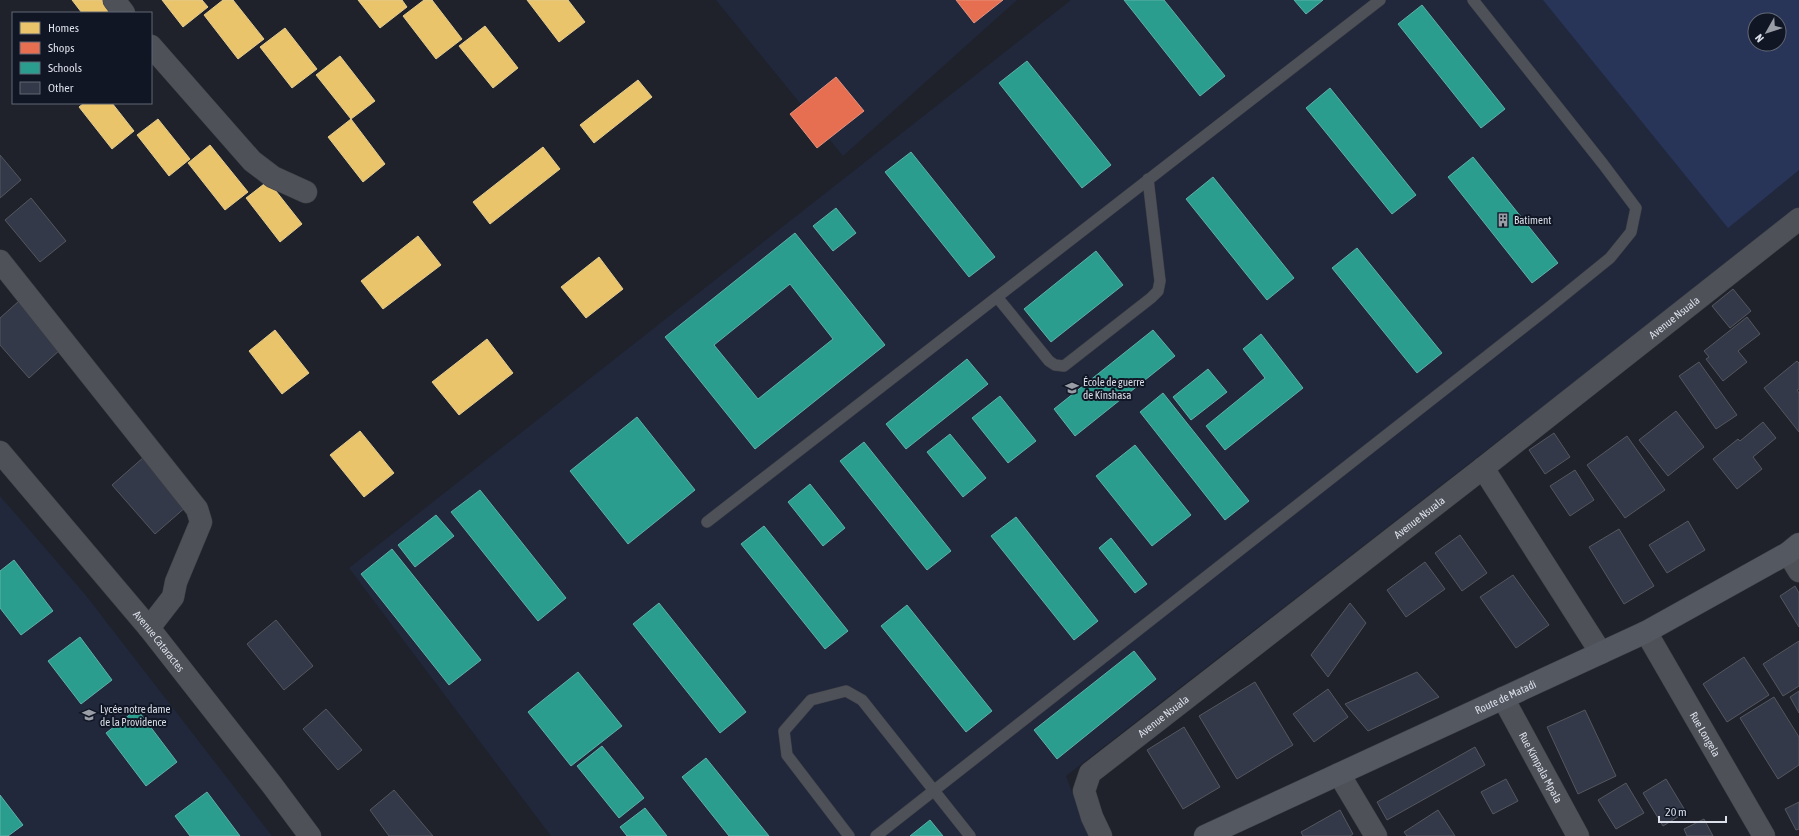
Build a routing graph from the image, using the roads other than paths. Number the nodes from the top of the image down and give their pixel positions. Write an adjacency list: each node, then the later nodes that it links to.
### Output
1 (1380, 0): 4 (lane)
2 (1473, 0): 19 (lane)
3 (152, 47): 5 (street)
4 (1148, 178): 8 (lane); 8 (lane)
5 (306, 192)
6 (1799, 219): 10 (street, Avenue Nsuala)
7 (0, 261): 14 (street)
8 (997, 297): 11 (lane)
9 (0, 452): 14 (street, Avenue Cataractes)
10 (1483, 468): 16 (street); 24 (street, Avenue Nsuala)
11 (707, 522)
12 (1793, 548): 13 (street); 15 (main road, Route de Matadi)
13 (1799, 571)
14 (149, 628): 20 (street, Avenue Cataractes)
15 (1646, 632): 16 (main road, Route de Matadi); 28 (street, Rue Longela)
16 (1601, 653): 17 (main road, Route de Matadi)
17 (1503, 698): 18 (main road, Route de Matadi); 27 (street, Rue Kimpala Mpala)
18 (1339, 774): 25 (main road, Route de Matadi); 26 (street)
19 (934, 790): 21 (lane); 22 (lane); 23 (lane)
20 (310, 836)
21 (849, 836)
22 (876, 836)
23 (970, 836)
24 (1101, 836)
25 (1205, 836)
26 (1376, 836)
27 (1578, 836)
28 (1764, 836)

